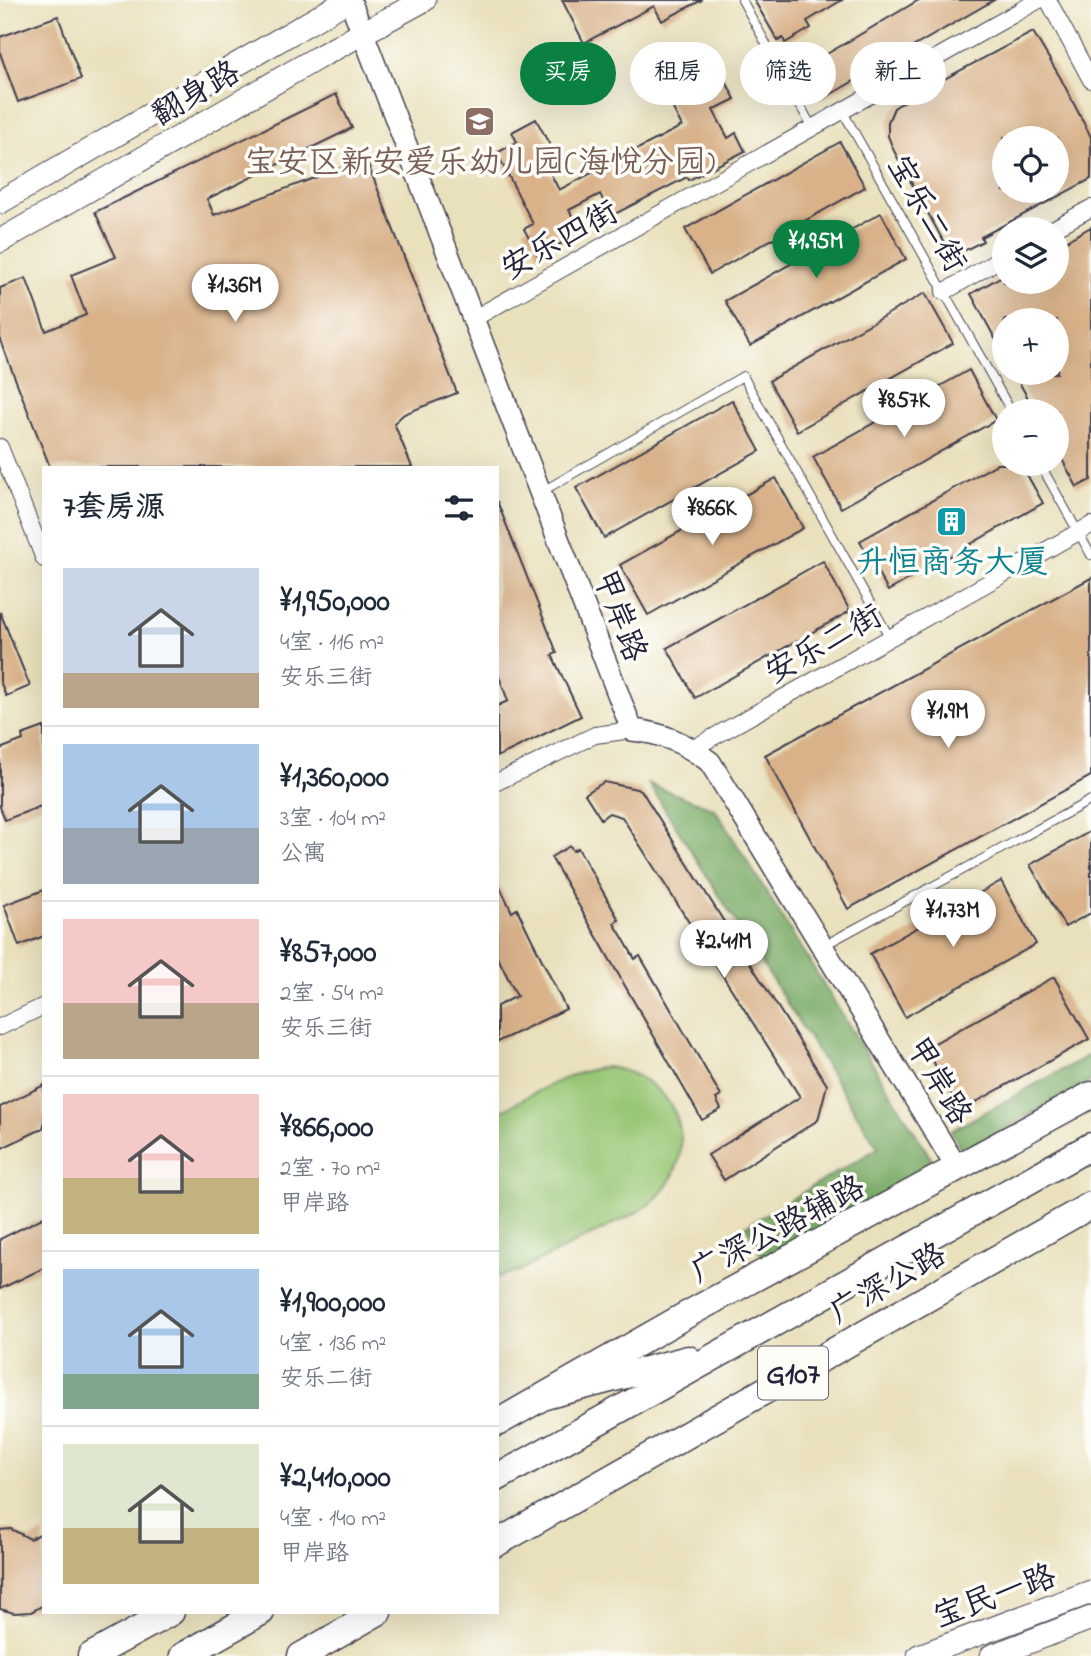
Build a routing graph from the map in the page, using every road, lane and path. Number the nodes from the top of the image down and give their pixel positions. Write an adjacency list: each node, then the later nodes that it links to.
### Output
1 (349, 0): 6 (street, 甲岸路); 10 (main road, 翻身路)
2 (424, 0): 6 (main road, 翻身路)
3 (742, 0): 9 (lane)
4 (1039, 0): 8 (street, 安乐四街)
5 (1048, 0): 7 (street)
6 (362, 33): 13 (main road, 翻身路); 16 (street, 甲岸路)
7 (1091, 80)
8 (843, 112): 9 (street, 安乐四街); 15 (lane, 宝乐二街)
9 (813, 129): 16 (street, 安乐四街)
10 (0, 202)
11 (1091, 208): 12 (street)
12 (1069, 220)
13 (0, 241)
14 (992, 264): 15 (street)
15 (944, 292): 17 (lane, 宝乐二街)
16 (473, 319): 20 (street, 甲岸路)
17 (1004, 399)
18 (0, 447): 22 (street)
19 (1048, 476): 21 (lane)
20 (540, 492): 24 (lane); 25 (street, 甲岸路)
21 (1085, 528): 23 (lane); 24 (street, 安乐二街)
22 (42, 554)
23 (1091, 555)
24 (890, 638): 26 (street, 安乐二街)
25 (632, 730): 26 (street, 甲岸路); 27 (street)
26 (692, 748): 29 (street, 甲岸路)
27 (499, 781)
28 (1091, 800): 29 (lane)
29 (822, 946): 35 (street, 甲岸路)
30 (42, 1007): 31 (street)
31 (0, 1027)
32 (1091, 1096): 35 (main road, 广深公路辅路)
33 (1091, 1129): 36 (main road)
34 (1091, 1146): 36 (main road, 广深公路 / G107)
35 (957, 1168): 39 (main road, 广深公路辅路)
36 (1032, 1178): 38 (main road, 广深公路 / G107)
37 (1091, 1205): 42 (main road, 广深公路 / G107)
38 (723, 1350): 39 (main road); 41 (main road, 广深公路 / G107)
39 (545, 1396): 40 (main road, 广深公路辅路)
40 (499, 1422)
41 (499, 1477)
42 (499, 1542)
43 (1091, 1592): 51 (main road, 宝民一路)
44 (167, 1614): 48 (main road)
45 (257, 1614): 49 (main road)
46 (374, 1614): 50 (main road)
47 (1091, 1618): 52 (main road, 宝民一路)
48 (91, 1656)
49 (183, 1656)
50 (301, 1656)
51 (919, 1656)
52 (992, 1656)

